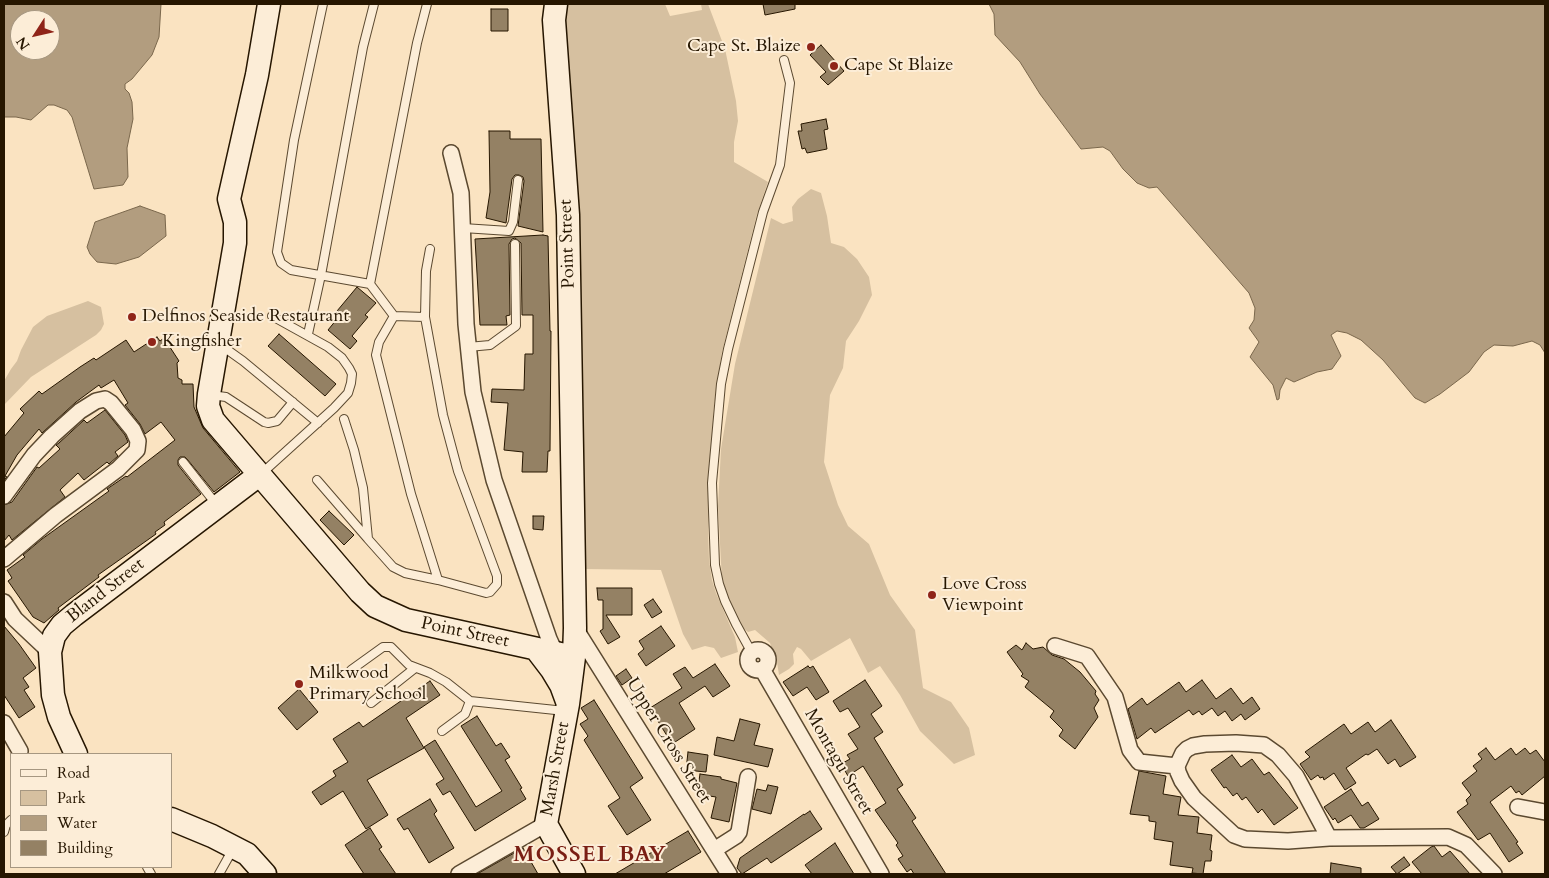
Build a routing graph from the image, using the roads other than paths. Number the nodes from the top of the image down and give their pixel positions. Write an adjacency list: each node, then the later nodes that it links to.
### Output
1 (270, 4): 18 (street, Point Street)
2 (323, 4): 12 (lane)
3 (374, 4): 12 (lane)
4 (427, 4): 13 (lane)
5 (556, 4): 33 (street, Point Street)
6 (784, 60): 37 (lane)
7 (450, 153): 9 (street)
8 (518, 180): 9 (lane)
9 (462, 228): 19 (street)
10 (515, 244): 19 (lane)
11 (430, 249): 16 (lane)
12 (320, 274): 13 (lane); 17 (lane)
13 (370, 284): 15 (lane)
14 (272, 316): 17 (lane)
15 (394, 316): 16 (lane); 31 (lane)
16 (425, 317): 31 (lane)
17 (308, 334): 23 (lane)
18 (218, 347): 20 (street, Point Street); 21 (lane)
19 (468, 347): 36 (street)
20 (209, 394): 21 (lane); 25 (street, Point Street)
21 (293, 402): 23 (lane)
22 (344, 419): 29 (lane)
23 (318, 423): 25 (lane)
24 (183, 462): 28 (lane)
25 (259, 475): 28 (street, Bland Street); 36 (street, Point Street)
26 (317, 480): 29 (lane)
27 (4, 496): 30 (street)
28 (218, 506): 35 (street, Bland Street)
29 (368, 539): 31 (lane)
30 (4, 560)
31 (438, 580)
32 (4, 602): 35 (street)
33 (575, 628): 36 (street, Point Street); 57 (street, Upper Cross Street)
34 (1055, 646): 47 (street)
35 (50, 652): 46 (street, Bland Street)
36 (555, 652): 40 (street, Marsh Street); 40 (street)
37 (752, 653): 63 (street, Montagu Street)
38 (415, 668): 39 (lane); 41 (lane); 42 (lane)
39 (351, 670)
40 (565, 700): 41 (lane); 53 (street, Marsh Street)
41 (470, 701): 44 (lane)
42 (371, 703)
43 (4, 723): 45 (street)
44 (442, 731)
45 (20, 751)
46 (76, 753)
47 (1178, 766): 55 (street); 55 (street)
48 (748, 777): 57 (street)
49 (1518, 807): 50 (street)
50 (1545, 812)
51 (172, 819): 56 (street)
52 (10, 821): 54 (lane)
53 (546, 824): 60 (street); 61 (street, Marsh Street)
54 (4, 832)
55 (1330, 838): 64 (street)
56 (234, 847): 58 (lane); 59 (street)
57 (714, 850): 62 (street, Upper Cross Street)
58 (219, 874)
59 (265, 874)
60 (459, 874)
61 (574, 874)
62 (729, 874)
63 (881, 874)
64 (1494, 874)

